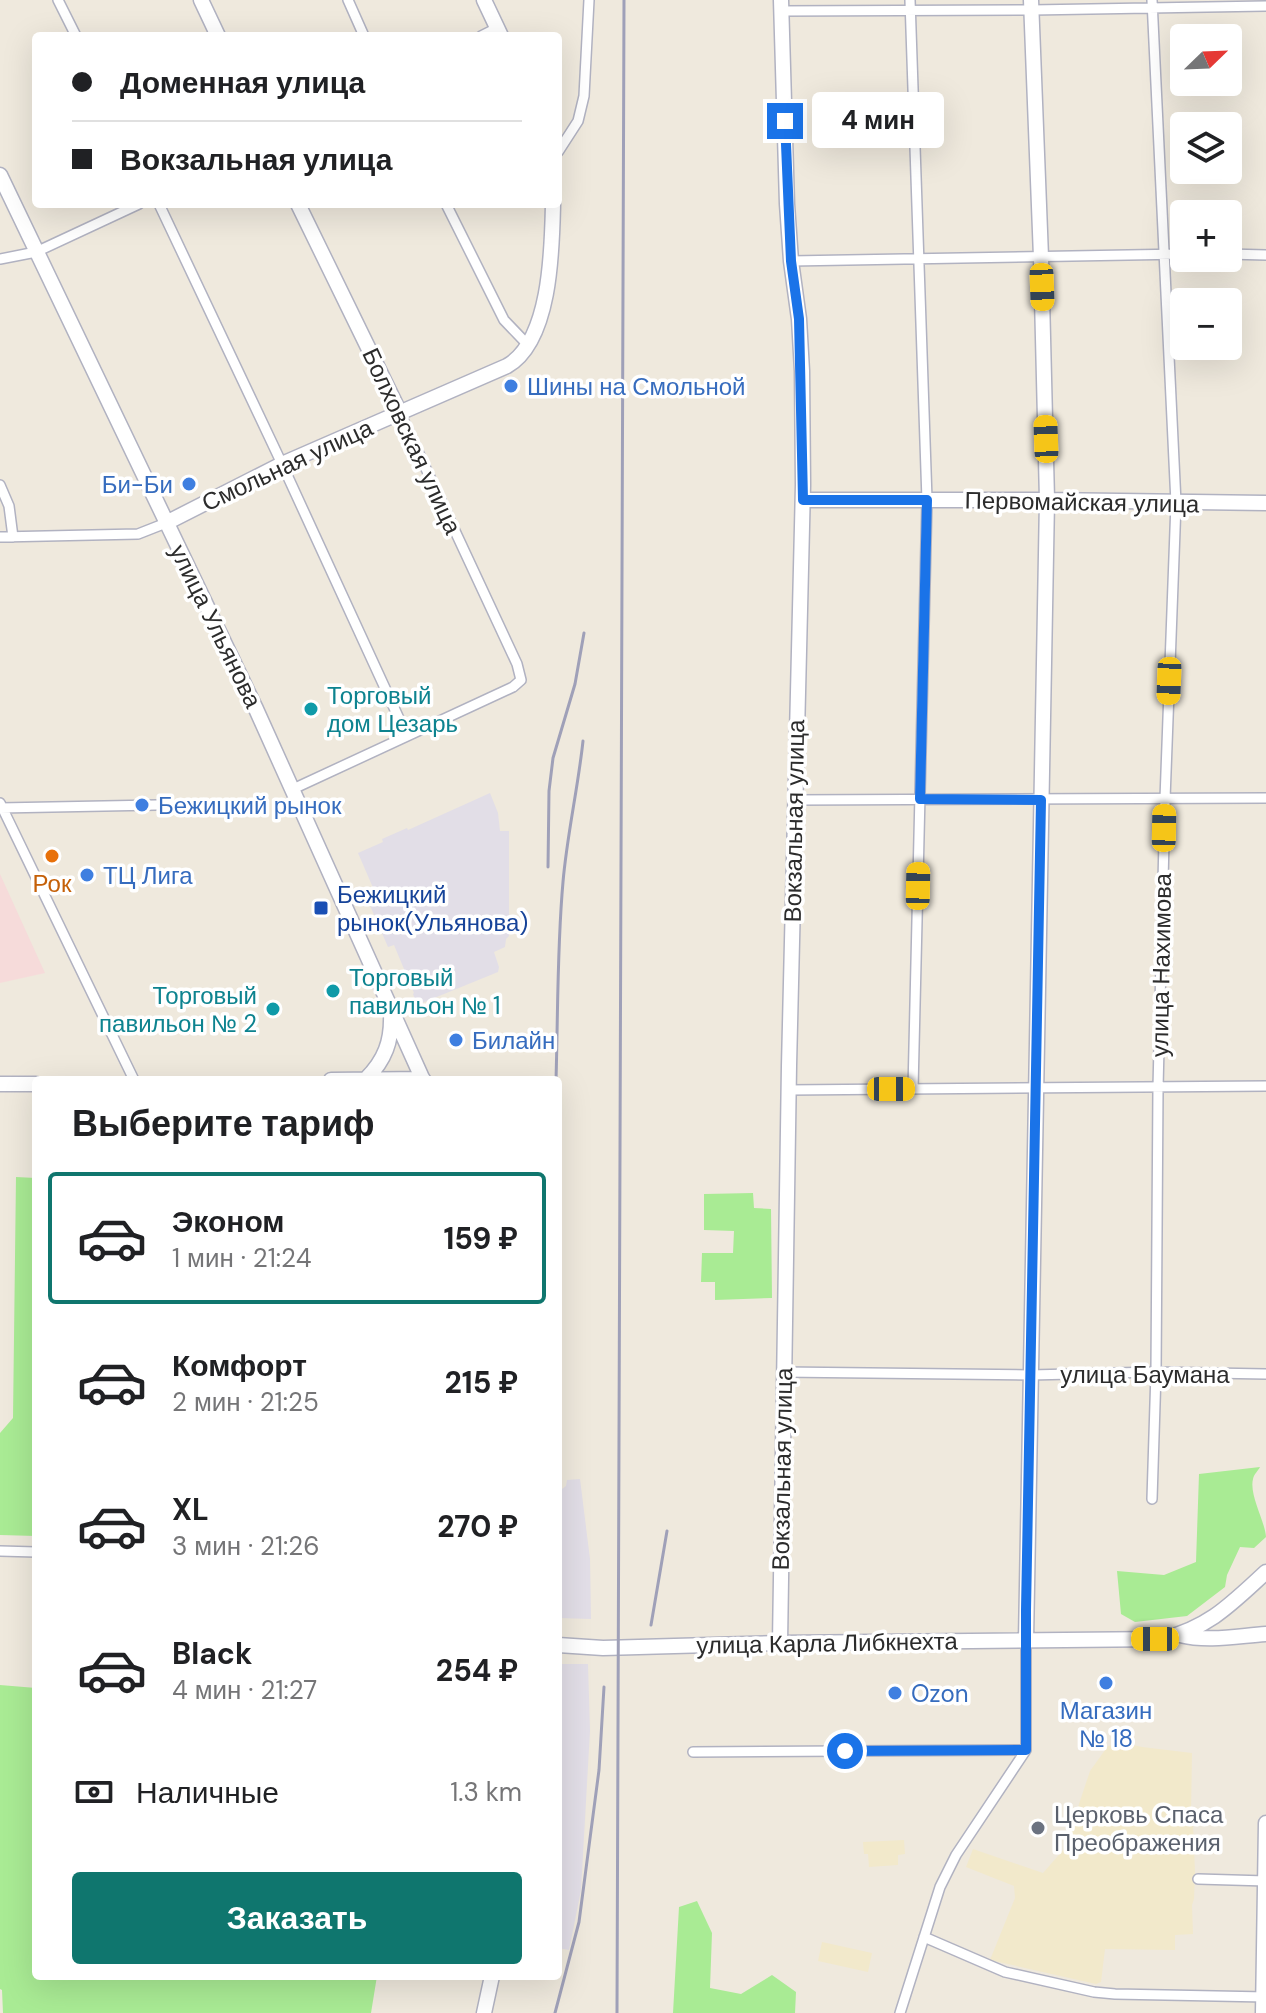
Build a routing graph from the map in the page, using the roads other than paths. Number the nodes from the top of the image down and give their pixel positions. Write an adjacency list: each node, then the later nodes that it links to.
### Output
1 (58, 0): 11 (street)
2 (201, 0): 12 (main road)
3 (348, 0): 13 (street)
4 (484, 0): 14 (main road)
5 (589, 0): 15 (street)
6 (1152, 3): 8 (street); 10 (street); 23 (street, улица Нахимова)
7 (910, 5): 8 (street); 9 (street); 28 (street)
8 (1032, 5): 27 (main road)
9 (781, 6): 30 (main road, Вокзальная улица)
10 (1266, 6)
11 (74, 32)
12 (216, 32)
13 (362, 32)
14 (499, 32)
15 (562, 146)
16 (0, 175): 22 (main road, улица Ульянова)
17 (130, 208): 22 (street)
18 (161, 208): 33 (street)
19 (300, 208): 32 (main road, Болховская улица)
20 (448, 208): 31 (street)
21 (553, 208): 31 (main road)
22 (36, 252): 29 (street); 40 (main road, улица Ульянова)
23 (1165, 254): 24 (street); 27 (street); 38 (street, улица Нахимова)
24 (1170, 254)
25 (1242, 254): 26 (street)
26 (1266, 255)
27 (1041, 257): 28 (street); 37 (main road)
28 (919, 258): 30 (street); 36 (street)
29 (0, 259)
30 (791, 261): 35 (main road, Вокзальная улица)
31 (528, 345): 32 (main road, Смольная улица)
32 (400, 413): 33 (main road, Смольная улица); 43 (street, Болховская улица)
33 (282, 464): 40 (main road, Смольная улица); 43 (street)
34 (0, 485): 42 (street)
35 (803, 500): 36 (main road, Первомайская улица); 48 (main road, Вокзальная улица)
36 (927, 500): 37 (main road, Первомайская улица); 46 (street)
37 (1047, 500): 38 (main road, Первомайская улица); 49 (main road)
38 (1176, 503): 39 (main road, Первомайская улица); 47 (street, улица Нахимова)
39 (1266, 503)
40 (166, 523): 42 (street, Смольная улица); 44 (main road, улица Ульянова)
41 (0, 537): 42 (street, Смольная улица)
42 (13, 537)
43 (407, 736): 44 (street)
44 (293, 789): 52 (main road, улица Ульянова)
45 (1266, 798): 47 (street)
46 (920, 799): 48 (street); 49 (street); 60 (street)
47 (1165, 799): 49 (street); 59 (street, улица Нахимова)
48 (795, 800): 62 (main road, Вокзальная улица)
49 (1041, 800): 61 (main road)
50 (156, 805): 51 (street)
51 (1, 806): 53 (street)
52 (391, 1010): 54 (main road); 55 (main road, улица Ульянова)
53 (132, 1076)
54 (369, 1076)
55 (421, 1076)
56 (0, 1084): 57 (main road)
57 (32, 1084)
58 (1266, 1086): 59 (street)
59 (1158, 1088): 61 (street); 64 (street, улица Нахимова)
60 (913, 1089): 61 (street); 62 (street)
61 (1036, 1089): 66 (main road)
62 (788, 1090): 63 (main road, Вокзальная улица)
63 (783, 1372): 66 (street, улица Баумана); 74 (main road, Вокзальная улица)
64 (1156, 1372): 65 (street, улица Баумана); 66 (street, улица Баумана); 67 (street, улица Нахимова)
65 (1266, 1374)
66 (1030, 1375): 73 (main road)
67 (1152, 1499)
68 (0, 1551): 69 (street)
69 (32, 1552)
70 (1266, 1572): 72 (main road)
71 (1266, 1634): 72 (main road)
72 (1179, 1635): 73 (main road, улица Карла Либкнехта)
73 (1026, 1640): 74 (main road, улица Карла Либкнехта); 76 (street)
74 (780, 1643): 75 (main road, улица Карла Либкнехта)
75 (562, 1645)
76 (1026, 1750): 77 (street); 81 (street)
77 (693, 1752)
78 (1266, 1823): 80 (main road)
79 (1198, 1879): 80 (street)
80 (1265, 1881): 83 (main road)
81 (924, 1937): 83 (street); 85 (street)
82 (491, 1980): 84 (main road)
83 (1265, 1997): 86 (main road)
84 (484, 2013)
85 (900, 2013)
86 (1263, 2013)

